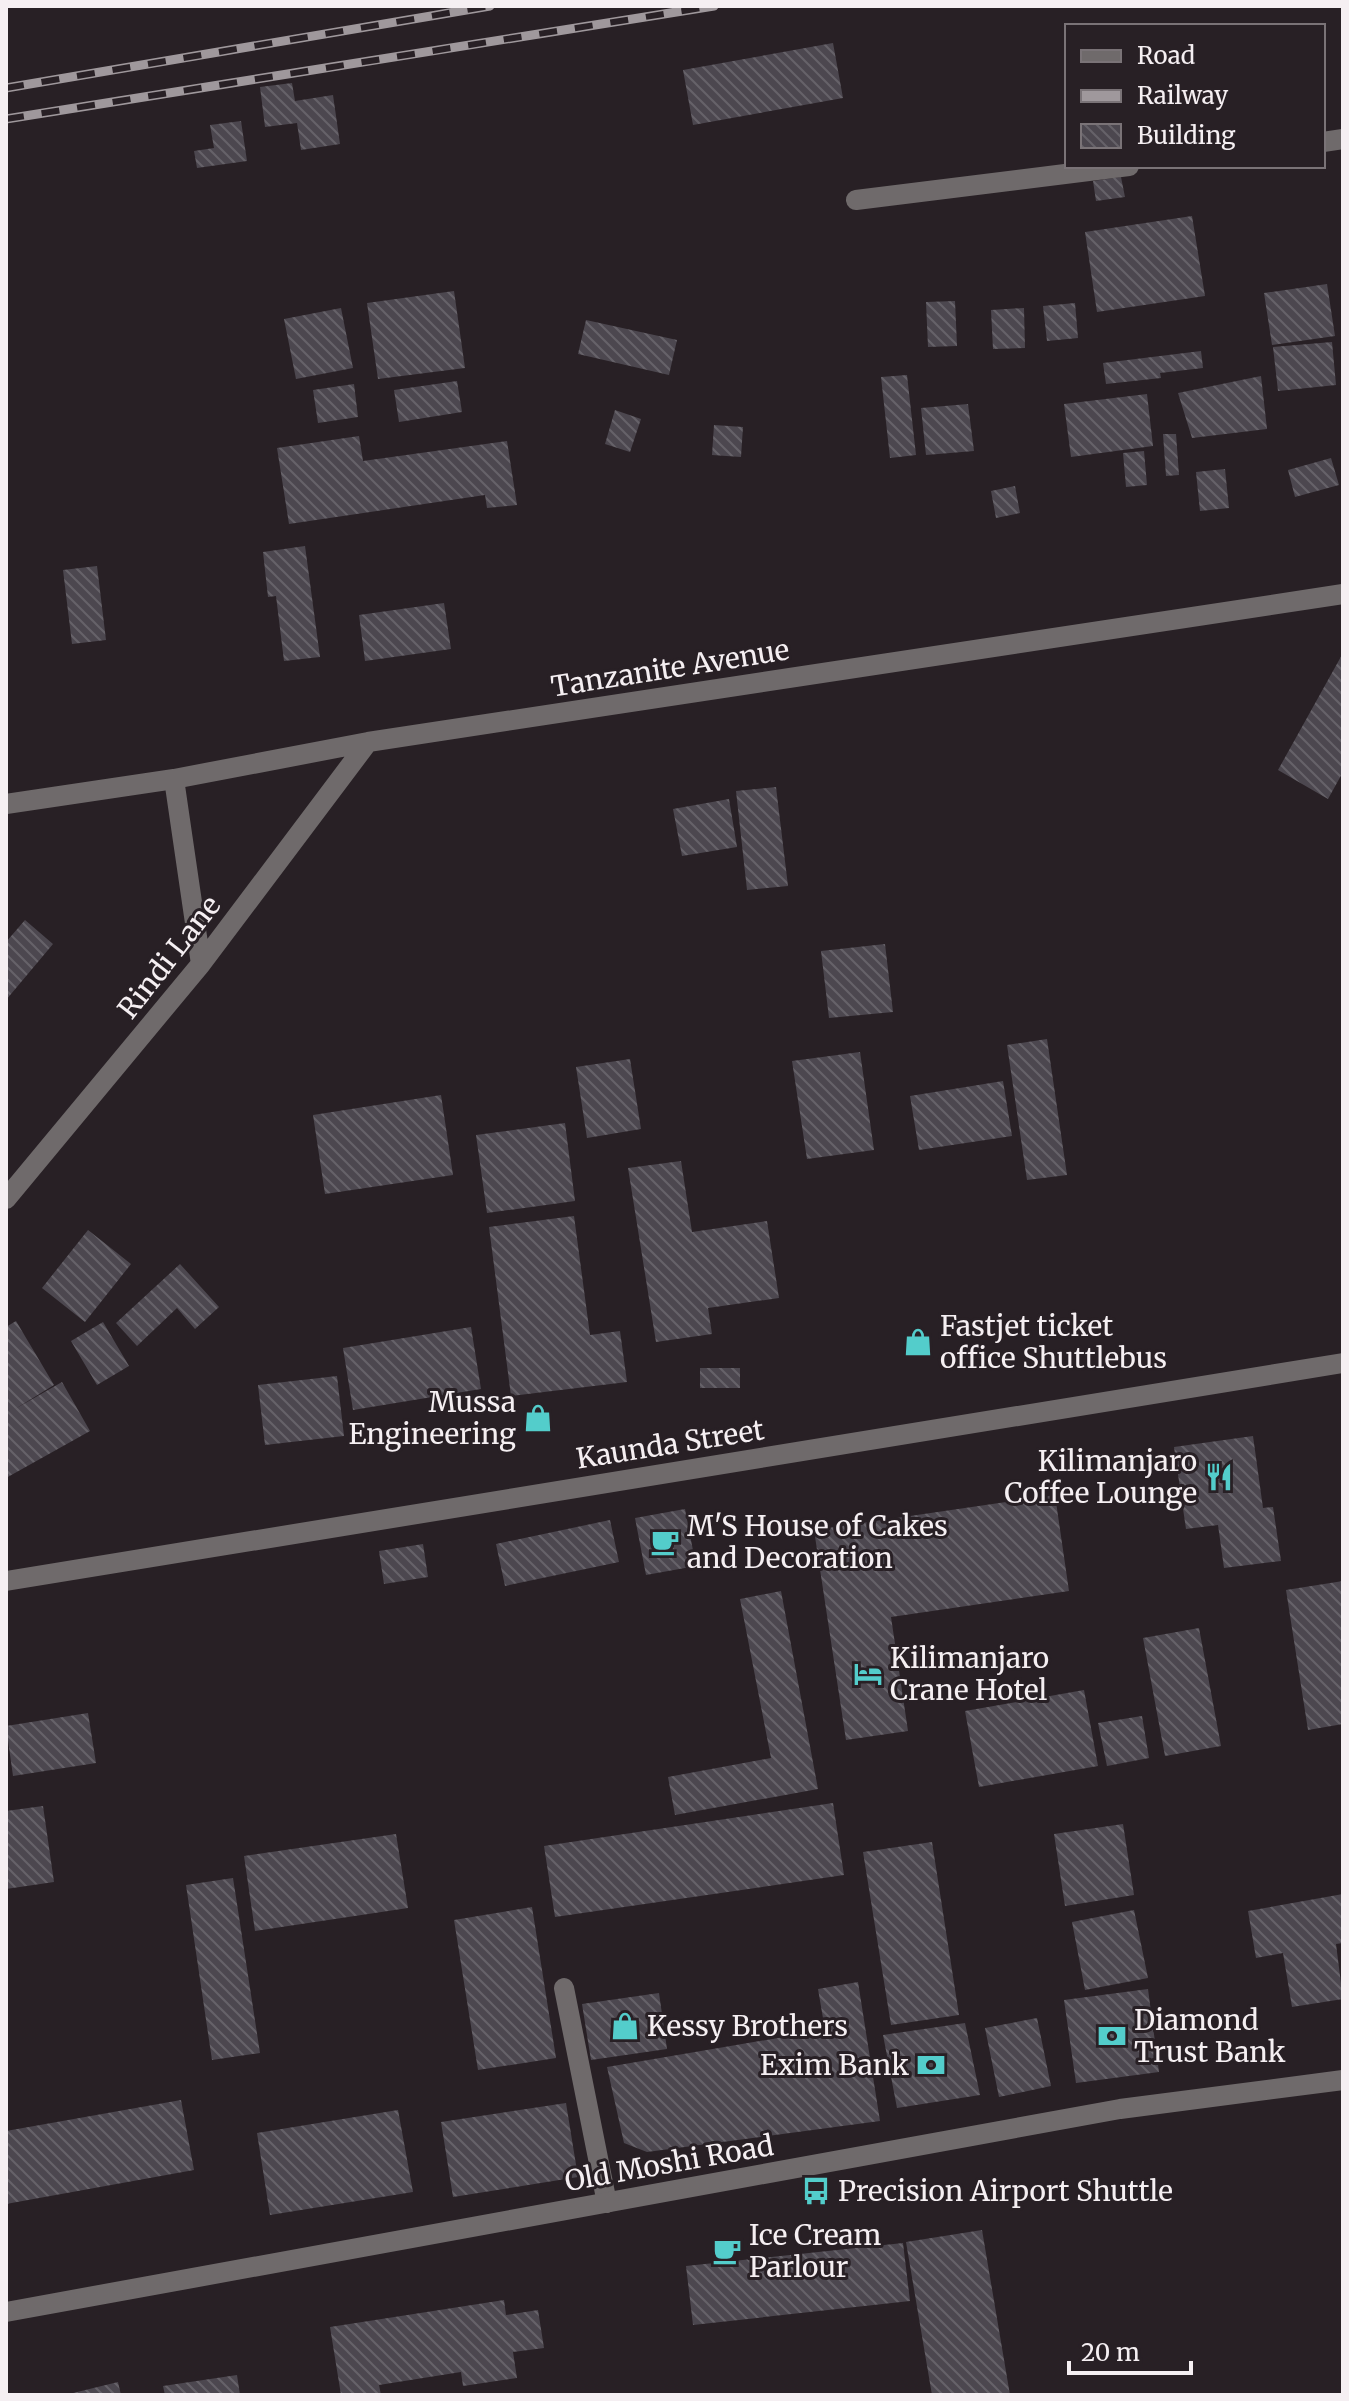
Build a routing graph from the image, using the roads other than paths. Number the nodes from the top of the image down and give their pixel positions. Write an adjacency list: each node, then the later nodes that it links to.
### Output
1 (1113, 168): 2 (street)
2 (856, 200)
3 (1343, 594): 4 (street, Tanzanite Avenue)
4 (368, 742): 5 (street, Tanzanite Avenue); 7 (street, Rindi Lane)
5 (174, 779): 6 (street, Tanzanite Avenue); 7 (street)
6 (6, 804)
7 (201, 964): 8 (street, Rindi Lane)
8 (6, 1199)
9 (1343, 1363): 10 (street, Kaunda Street)
10 (6, 1581)
11 (564, 1988): 13 (street)
12 (1343, 2080): 13 (street, Old Moshi Road)
13 (607, 2203): 14 (street, Old Moshi Road)
14 (6, 2312)

